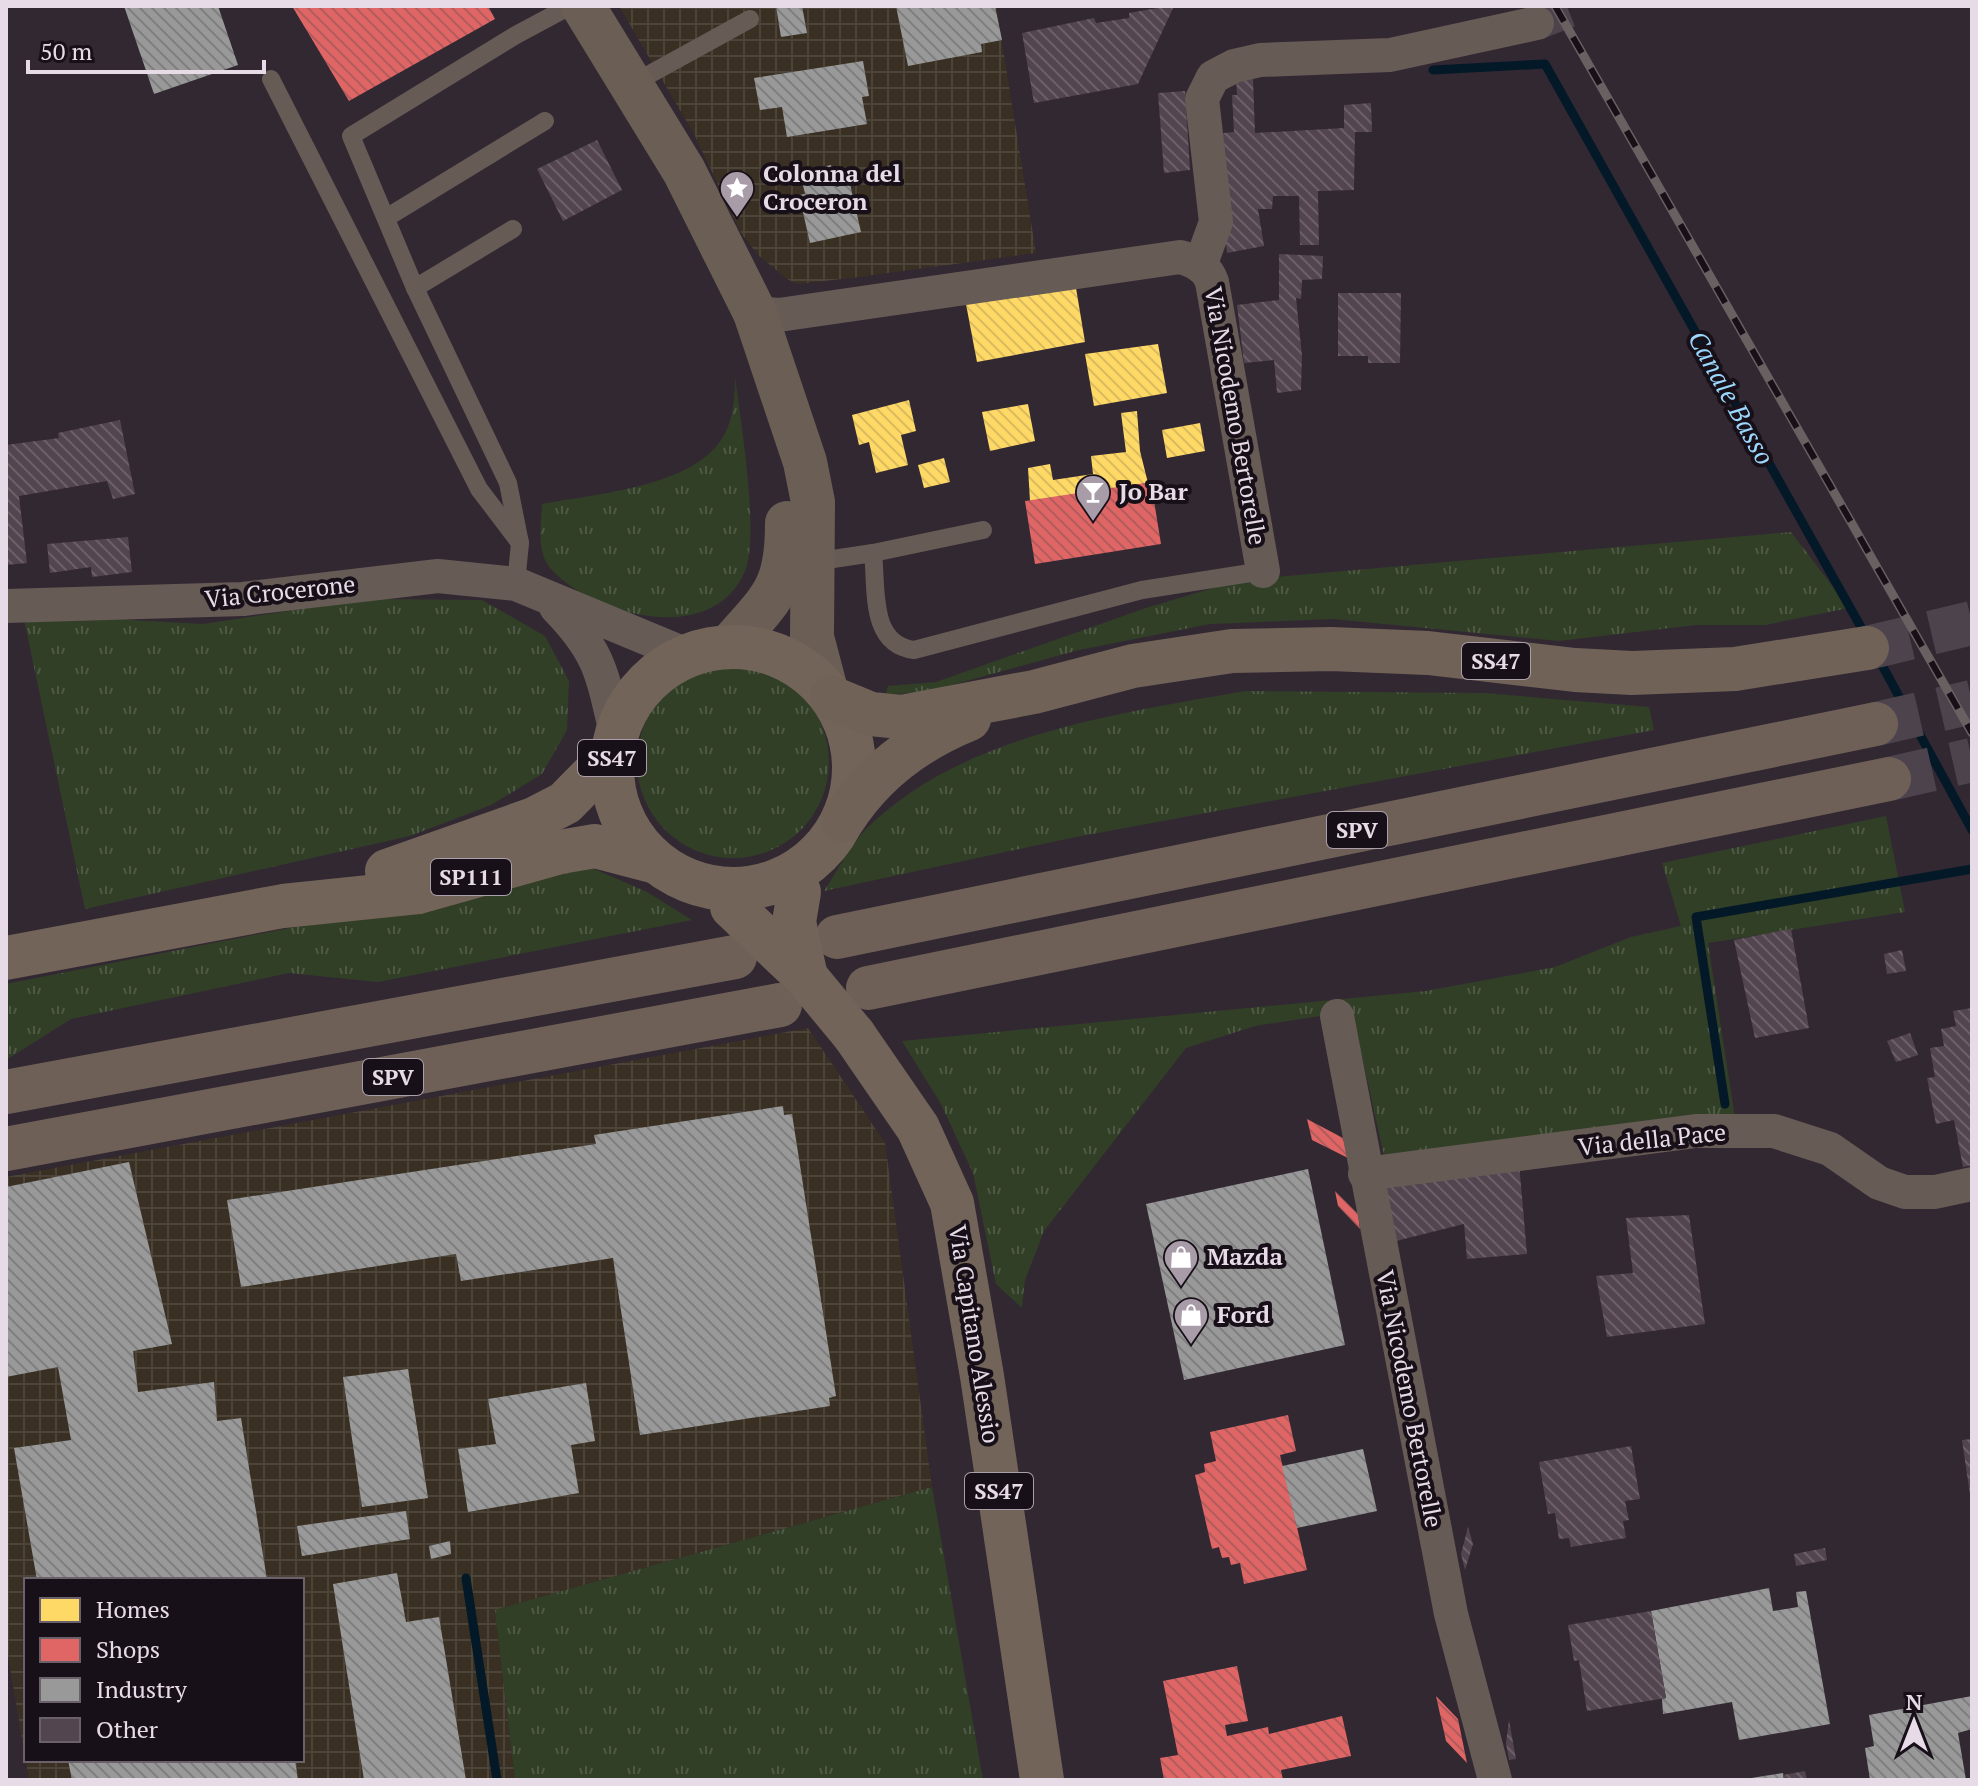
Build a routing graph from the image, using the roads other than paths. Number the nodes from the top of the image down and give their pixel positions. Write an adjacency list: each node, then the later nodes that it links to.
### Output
1 (570, 6): 8 (lane)
2 (583, 6): 6 (main road)
3 (750, 19): 6 (lane)
4 (1537, 23): 10 (street)
5 (271, 79): 15 (lane)
6 (632, 84): 12 (main road)
7 (545, 121): 8 (lane)
8 (386, 218): 11 (lane)
9 (513, 229): 11 (lane)
10 (1200, 266): 12 (street); 18 (street, Via Nicodemo Bertorelle)
11 (415, 288): 15 (lane)
12 (755, 313): 13 (main road)
13 (780, 394): 17 (main road); 23 (main road)
14 (983, 530): 16 (lane)
15 (520, 543): 19 (lane)
16 (873, 553): 17 (lane); 18 (lane)
17 (813, 562): 25 (main road)
18 (1263, 571)
19 (516, 584): 20 (street, Via Crocerone); 21 (street, Via Crocerone)
20 (550, 600): 23 (street, Via Crocerone); 27 (street, Via Crocerone)
21 (8, 606)
22 (1867, 648): 24 (highway, SS47)
23 (708, 651): 25 (main road, SS47); 27 (main road, SS47)
24 (1034, 692): 25 (highway, SS47); 29 (highway, SS47)
25 (829, 694): 29 (main road, SS47)
26 (1876, 724): 34 (highway, SPV)
27 (614, 744): 30 (main road, SS47); 33 (main road, SP111)
28 (1889, 779): 37 (highway, SPV)
29 (843, 820): 31 (main road, SS47)
30 (656, 862): 32 (main road, SS47); 33 (main road, SP111)
31 (808, 875): 32 (main road, SS47); 38 (main road, Via Capitano Alessio / SS47, bridge)
32 (721, 897): 38 (main road, Via Capitano Alessio / SS47, bridge)
33 (283, 906): 36 (main road, SP111)
34 (837, 937)
35 (735, 957): 40 (highway, SPV)
36 (6, 958)
37 (868, 988)
38 (793, 991): 41 (highway, SPV); 44 (main road, Via Capitano Alessio / SS47, bridge)
39 (1337, 1016): 42 (street, Via Nicodemo Bertorelle)
40 (6, 1092)
41 (6, 1149)
42 (1365, 1174): 43 (street, Via della Pace); 45 (street, Via Nicodemo Bertorelle)
43 (1972, 1184)
44 (1042, 1780)
45 (1495, 1780)

